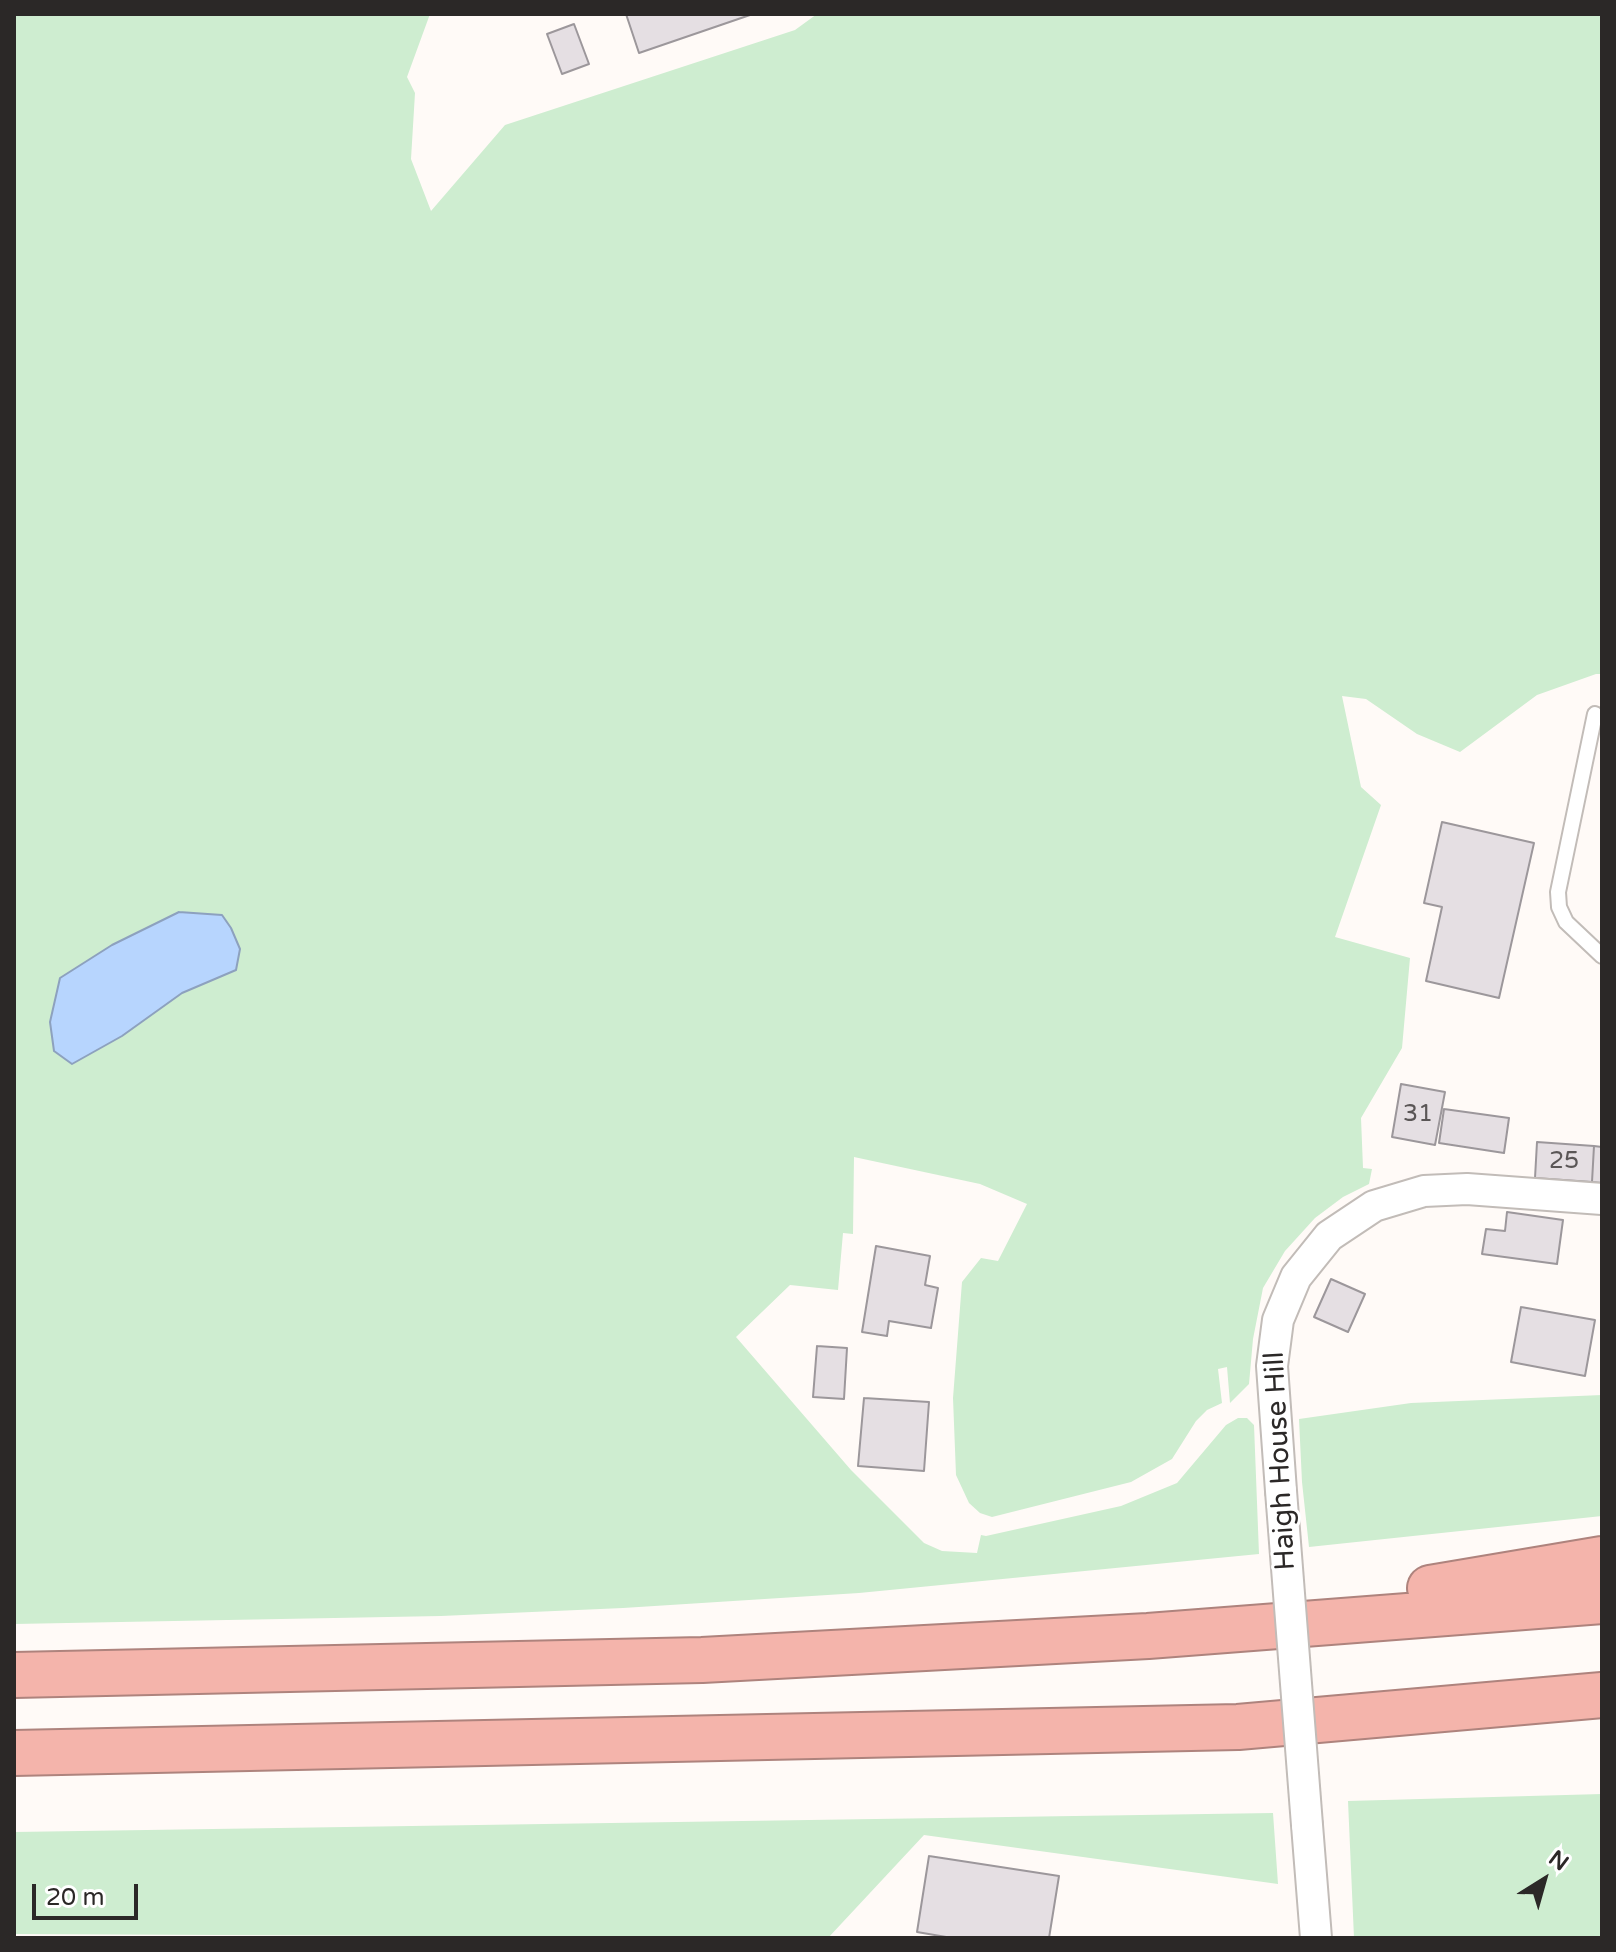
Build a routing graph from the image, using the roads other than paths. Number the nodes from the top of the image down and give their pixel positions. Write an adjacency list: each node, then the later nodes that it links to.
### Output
1 (1595, 714): 2 (lane)
2 (1602, 956)
3 (1602, 1199): 12 (street, Haigh House Hill, bridge)
4 (1602, 1559): 6 (highway)
5 (1602, 1601): 6 (highway)
6 (1148, 1636): 7 (highway)
7 (14, 1675)
8 (1602, 1695): 10 (highway)
9 (1602, 1726): 10 (highway)
10 (1238, 1727): 11 (highway)
11 (14, 1753)
12 (1316, 1938)

